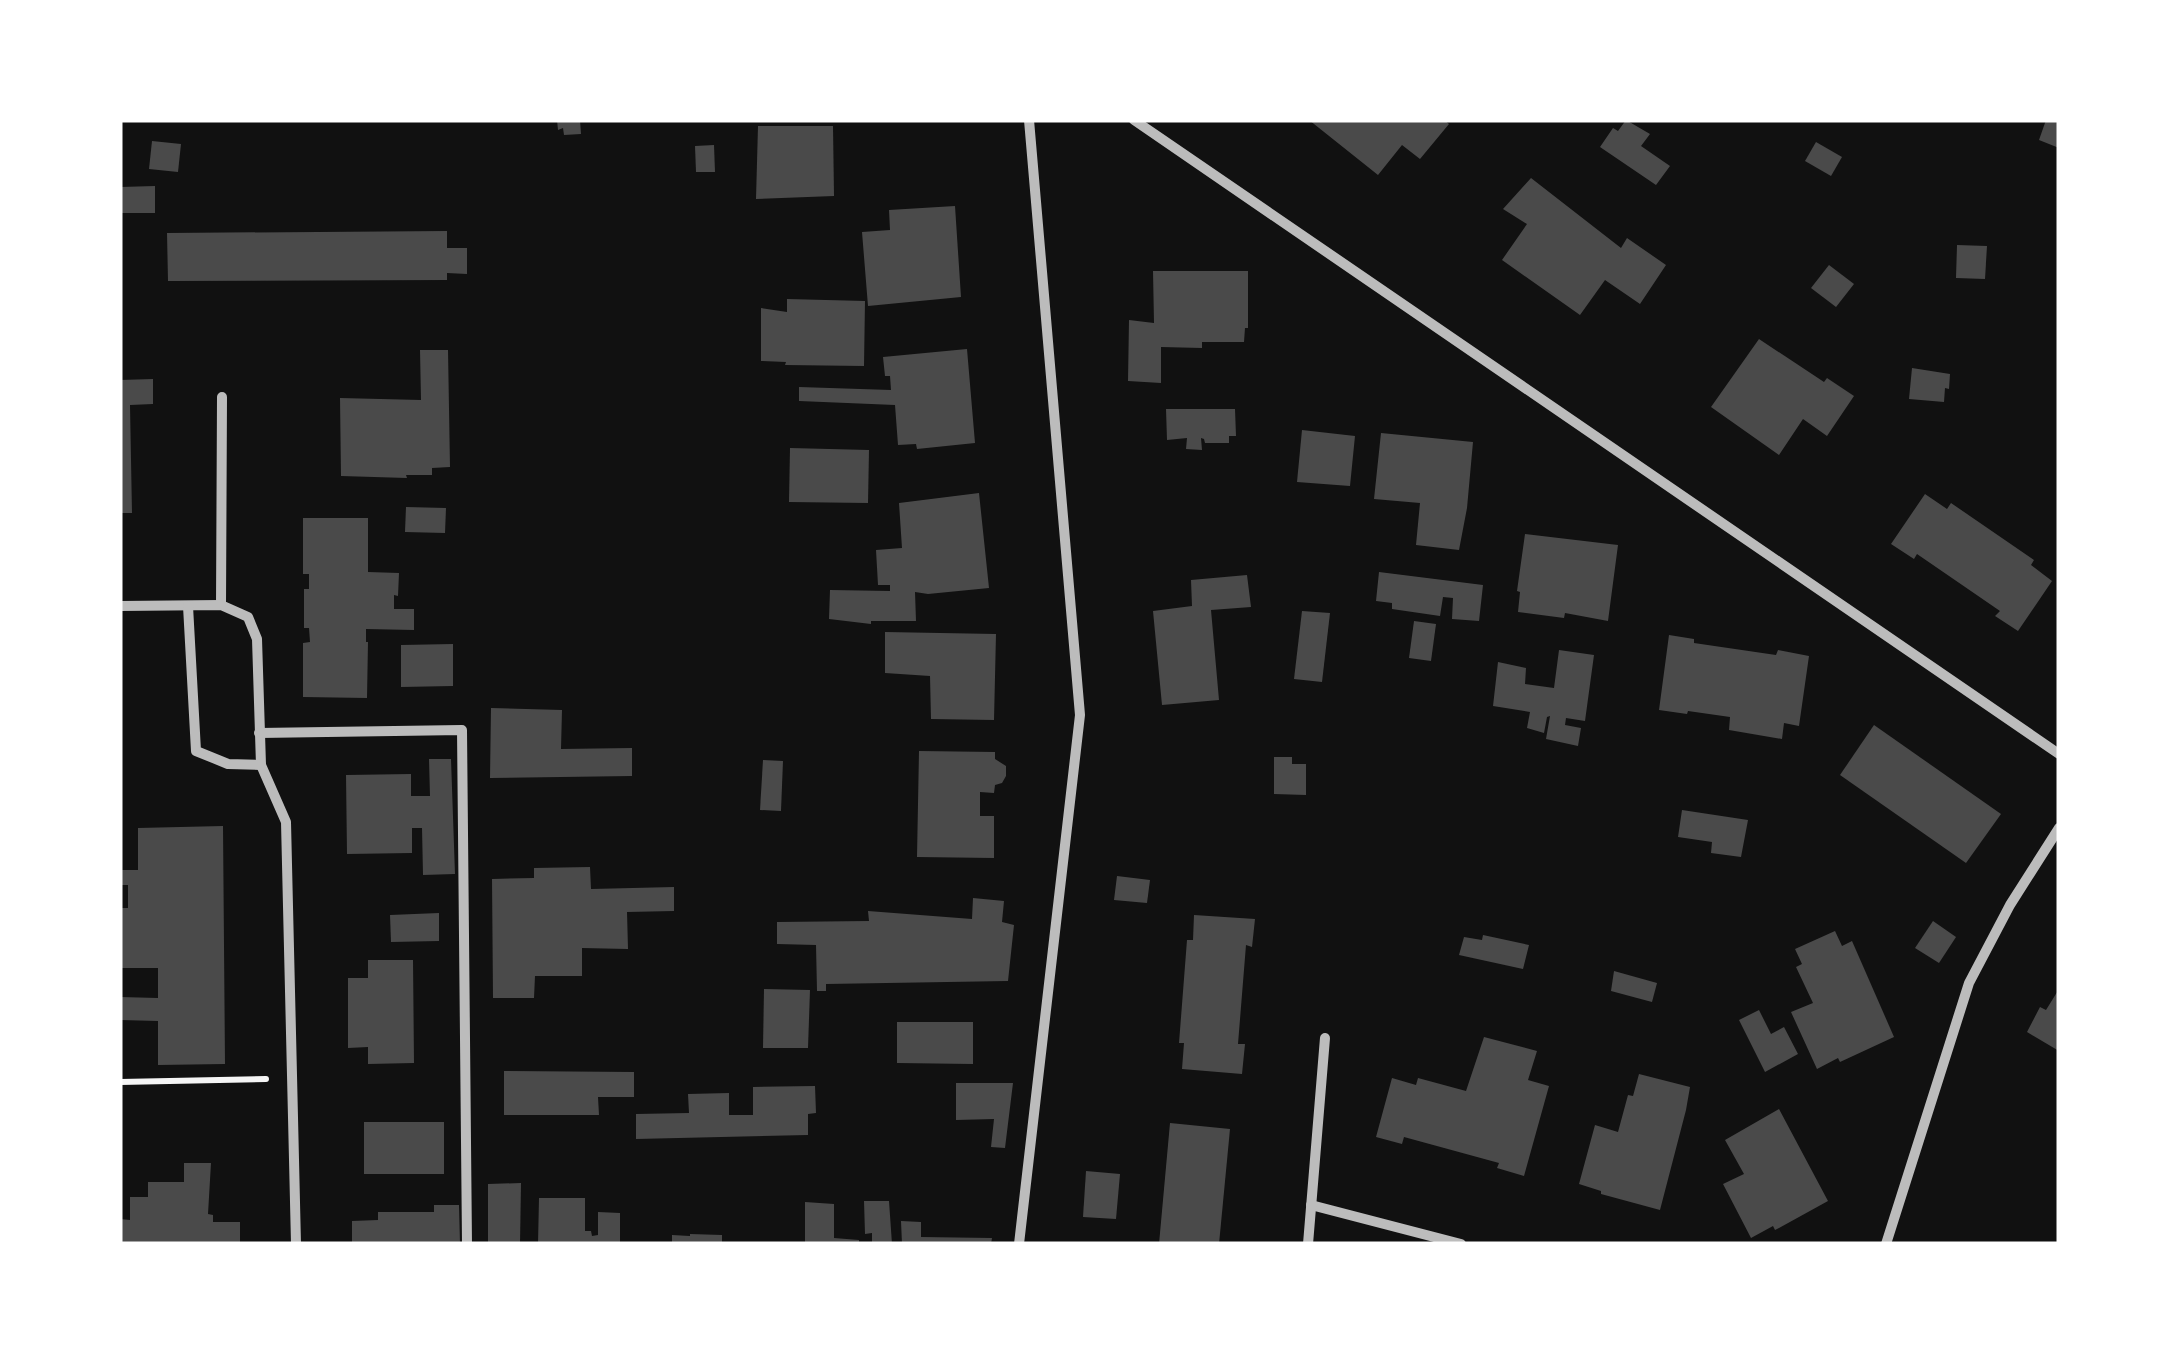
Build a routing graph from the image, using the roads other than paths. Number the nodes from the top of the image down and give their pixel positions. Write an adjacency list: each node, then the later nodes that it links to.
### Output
1 (1029, 120): 15 (street)
2 (1134, 120): 8 (street)
3 (222, 397): 4 (street)
4 (220, 605): 6 (street); 7 (street)
5 (120, 606): 6 (street)
6 (188, 606): 9 (street)
7 (260, 733): 9 (street); 14 (street)
8 (2059, 754)
9 (260, 765): 13 (street)
10 (2059, 828): 18 (street)
11 (1326, 1038): 12 (street)
12 (1311, 1205): 16 (street); 17 (street)
13 (296, 1244)
14 (467, 1244)
15 (1019, 1244)
16 (1308, 1244)
17 (1462, 1244)
18 (1886, 1244)

